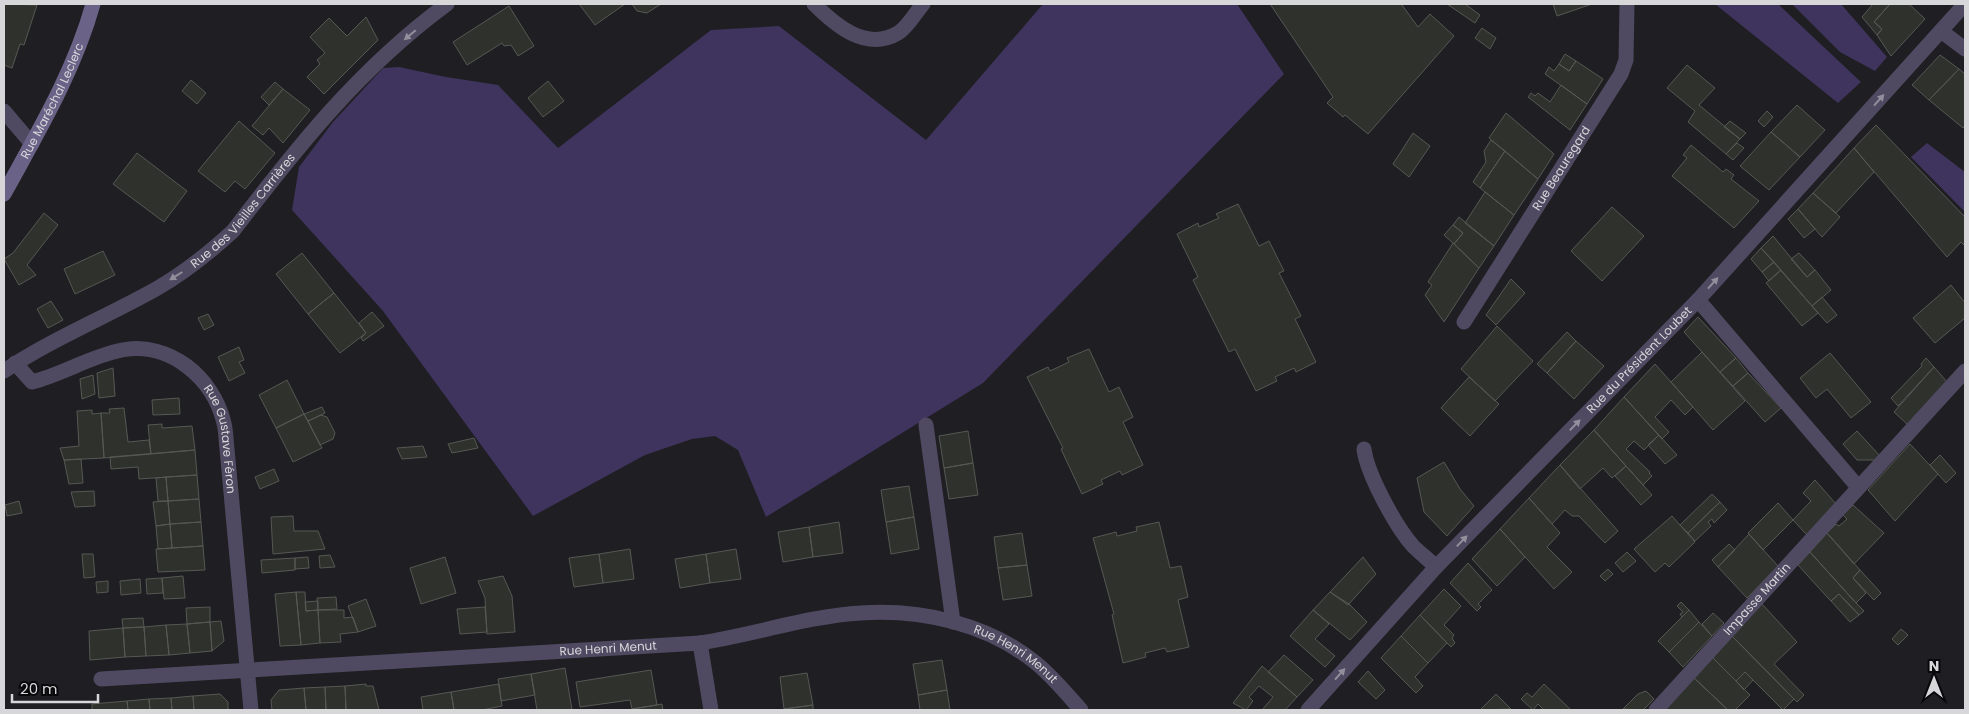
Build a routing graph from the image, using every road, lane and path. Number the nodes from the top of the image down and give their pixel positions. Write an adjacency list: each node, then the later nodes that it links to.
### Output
1 (93, 4): 10 (main road, Rue Maréchal Leclerc)
2 (447, 4): 14 (street, Rue des Vieilles Carrières, one-way to 14)
3 (814, 4): 4 (street)
4 (923, 4)
5 (1627, 4): 13 (street, Rue Beauregard)
6 (1965, 4): 7 (street, Rue du Président Loubet)
7 (1941, 31): 8 (street); 12 (street, Rue du Président Loubet, one-way to 7)
8 (1965, 50)
9 (4, 111): 10 (street)
10 (32, 144): 11 (main road, Rue Maréchal Leclerc)
11 (4, 194)
12 (1698, 300): 18 (street); 19 (street, Rue du Président Loubet, one-way to 12)
13 (1464, 322)
14 (10, 367): 22 (street, Rue Gustave Féron)
15 (1965, 371): 18 (street, Impasse Martin)
16 (926, 425): 20 (street)
17 (1364, 449): 19 (street)
18 (1858, 487): 28 (street, Impasse Martin)
19 (1436, 567): 27 (street, Rue du Président Loubet, one-way to 19)
20 (953, 622): 21 (street, Rue Henri Menut); 26 (street, Rue Henri Menut)
21 (700, 643): 22 (street, Rue Henri Menut); 25 (street)
22 (248, 671): 23 (street, Rue Henri Menut); 24 (street, Rue Gustave Féron)
23 (100, 679)
24 (251, 710)
25 (711, 710)
26 (1081, 710)
27 (1308, 710)
28 (1656, 710)

